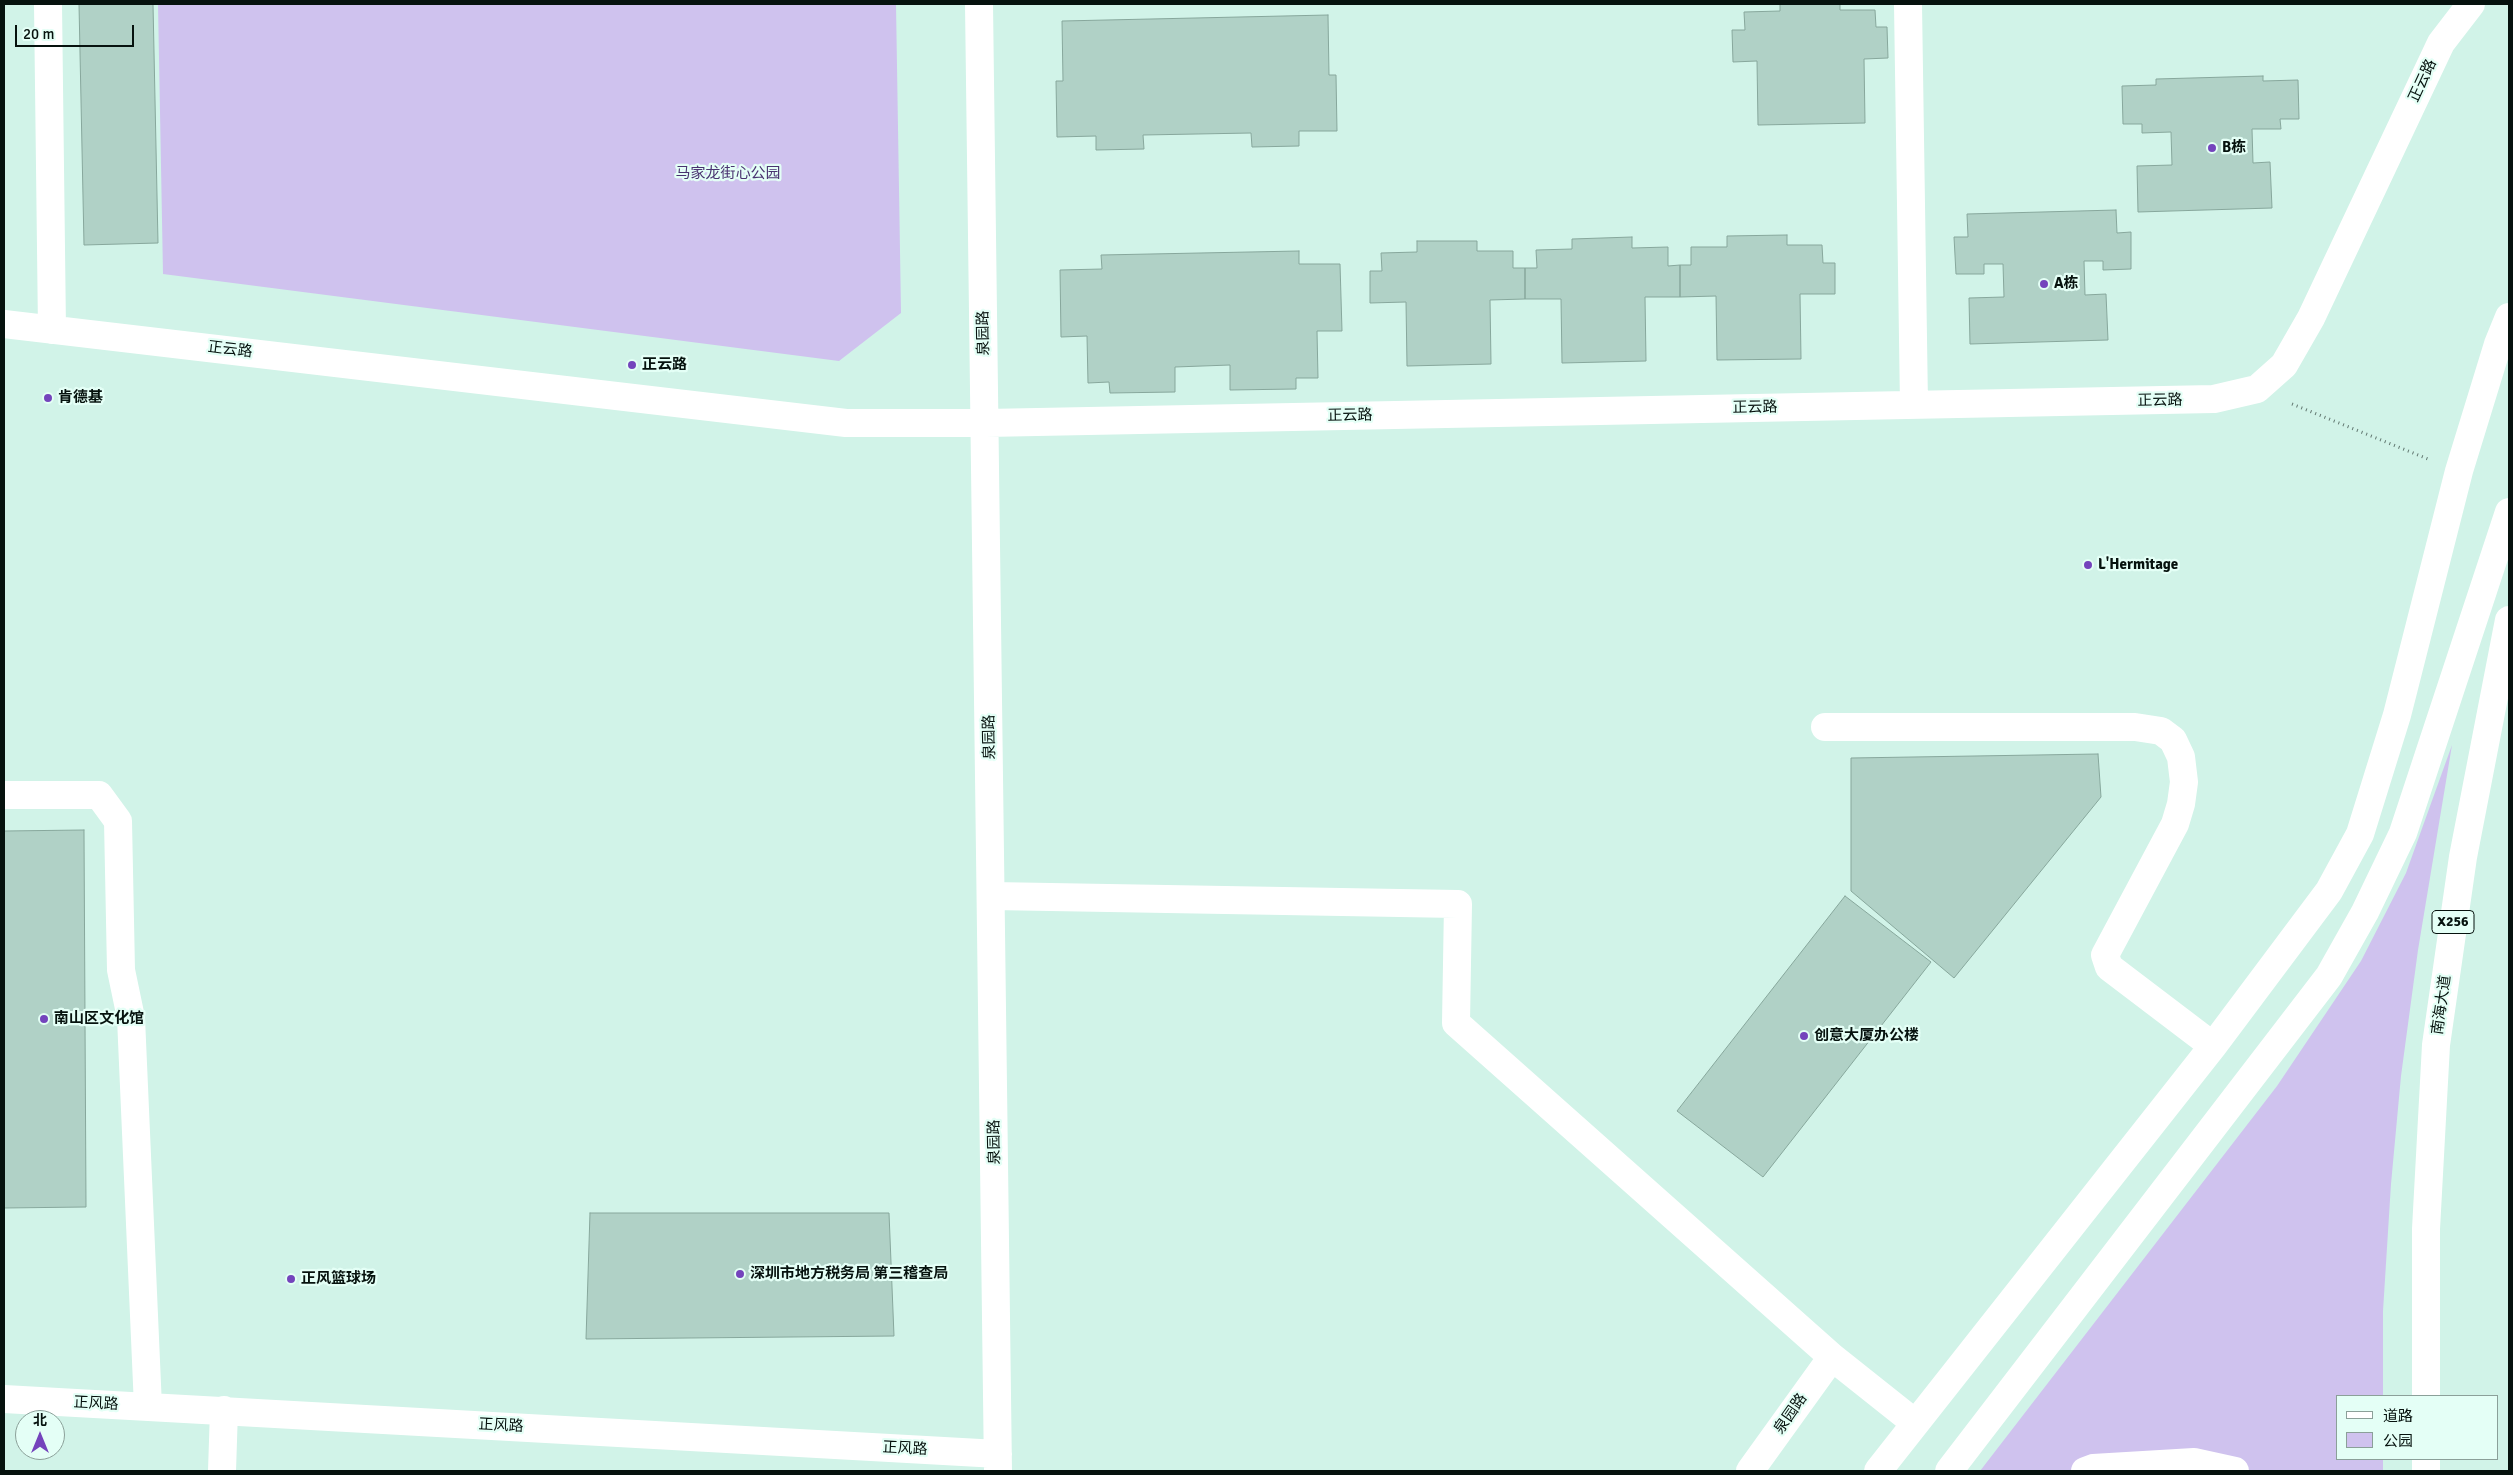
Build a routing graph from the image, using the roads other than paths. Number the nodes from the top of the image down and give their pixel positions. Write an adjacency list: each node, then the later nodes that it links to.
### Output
1 (48, 4): 7 (street)
2 (979, 4): 9 (street, 泉园路)
3 (1908, 4): 8 (street)
4 (2472, 4): 8 (street, 正云路)
5 (2509, 316): 15 (street)
6 (4, 324): 7 (street, 正云路)
7 (52, 330): 9 (street, 正云路)
8 (1914, 405): 9 (street, 正云路)
9 (986, 423): 14 (street, 泉园路)
10 (2509, 512): 26 (street)
11 (2509, 620): 17 (street, 南海大道 / X256)
12 (1825, 727): 15 (street)
13 (4, 795): 19 (street)
14 (992, 896): 16 (street); 22 (street, 泉园路)
15 (2213, 1046): 21 (street)
16 (1832, 1357): 21 (street); 24 (street, 泉园路)
17 (2426, 1395)
18 (4, 1399): 19 (street, 正风路)
19 (148, 1407): 20 (street, 正风路)
20 (224, 1410): 22 (street, 正风路); 23 (street)
21 (1915, 1424): 25 (street)
22 (998, 1462)
23 (222, 1471)
24 (1750, 1471)
25 (1878, 1471)
26 (1948, 1471)
27 (2085, 1471): 28 (street)
28 (2235, 1471)

